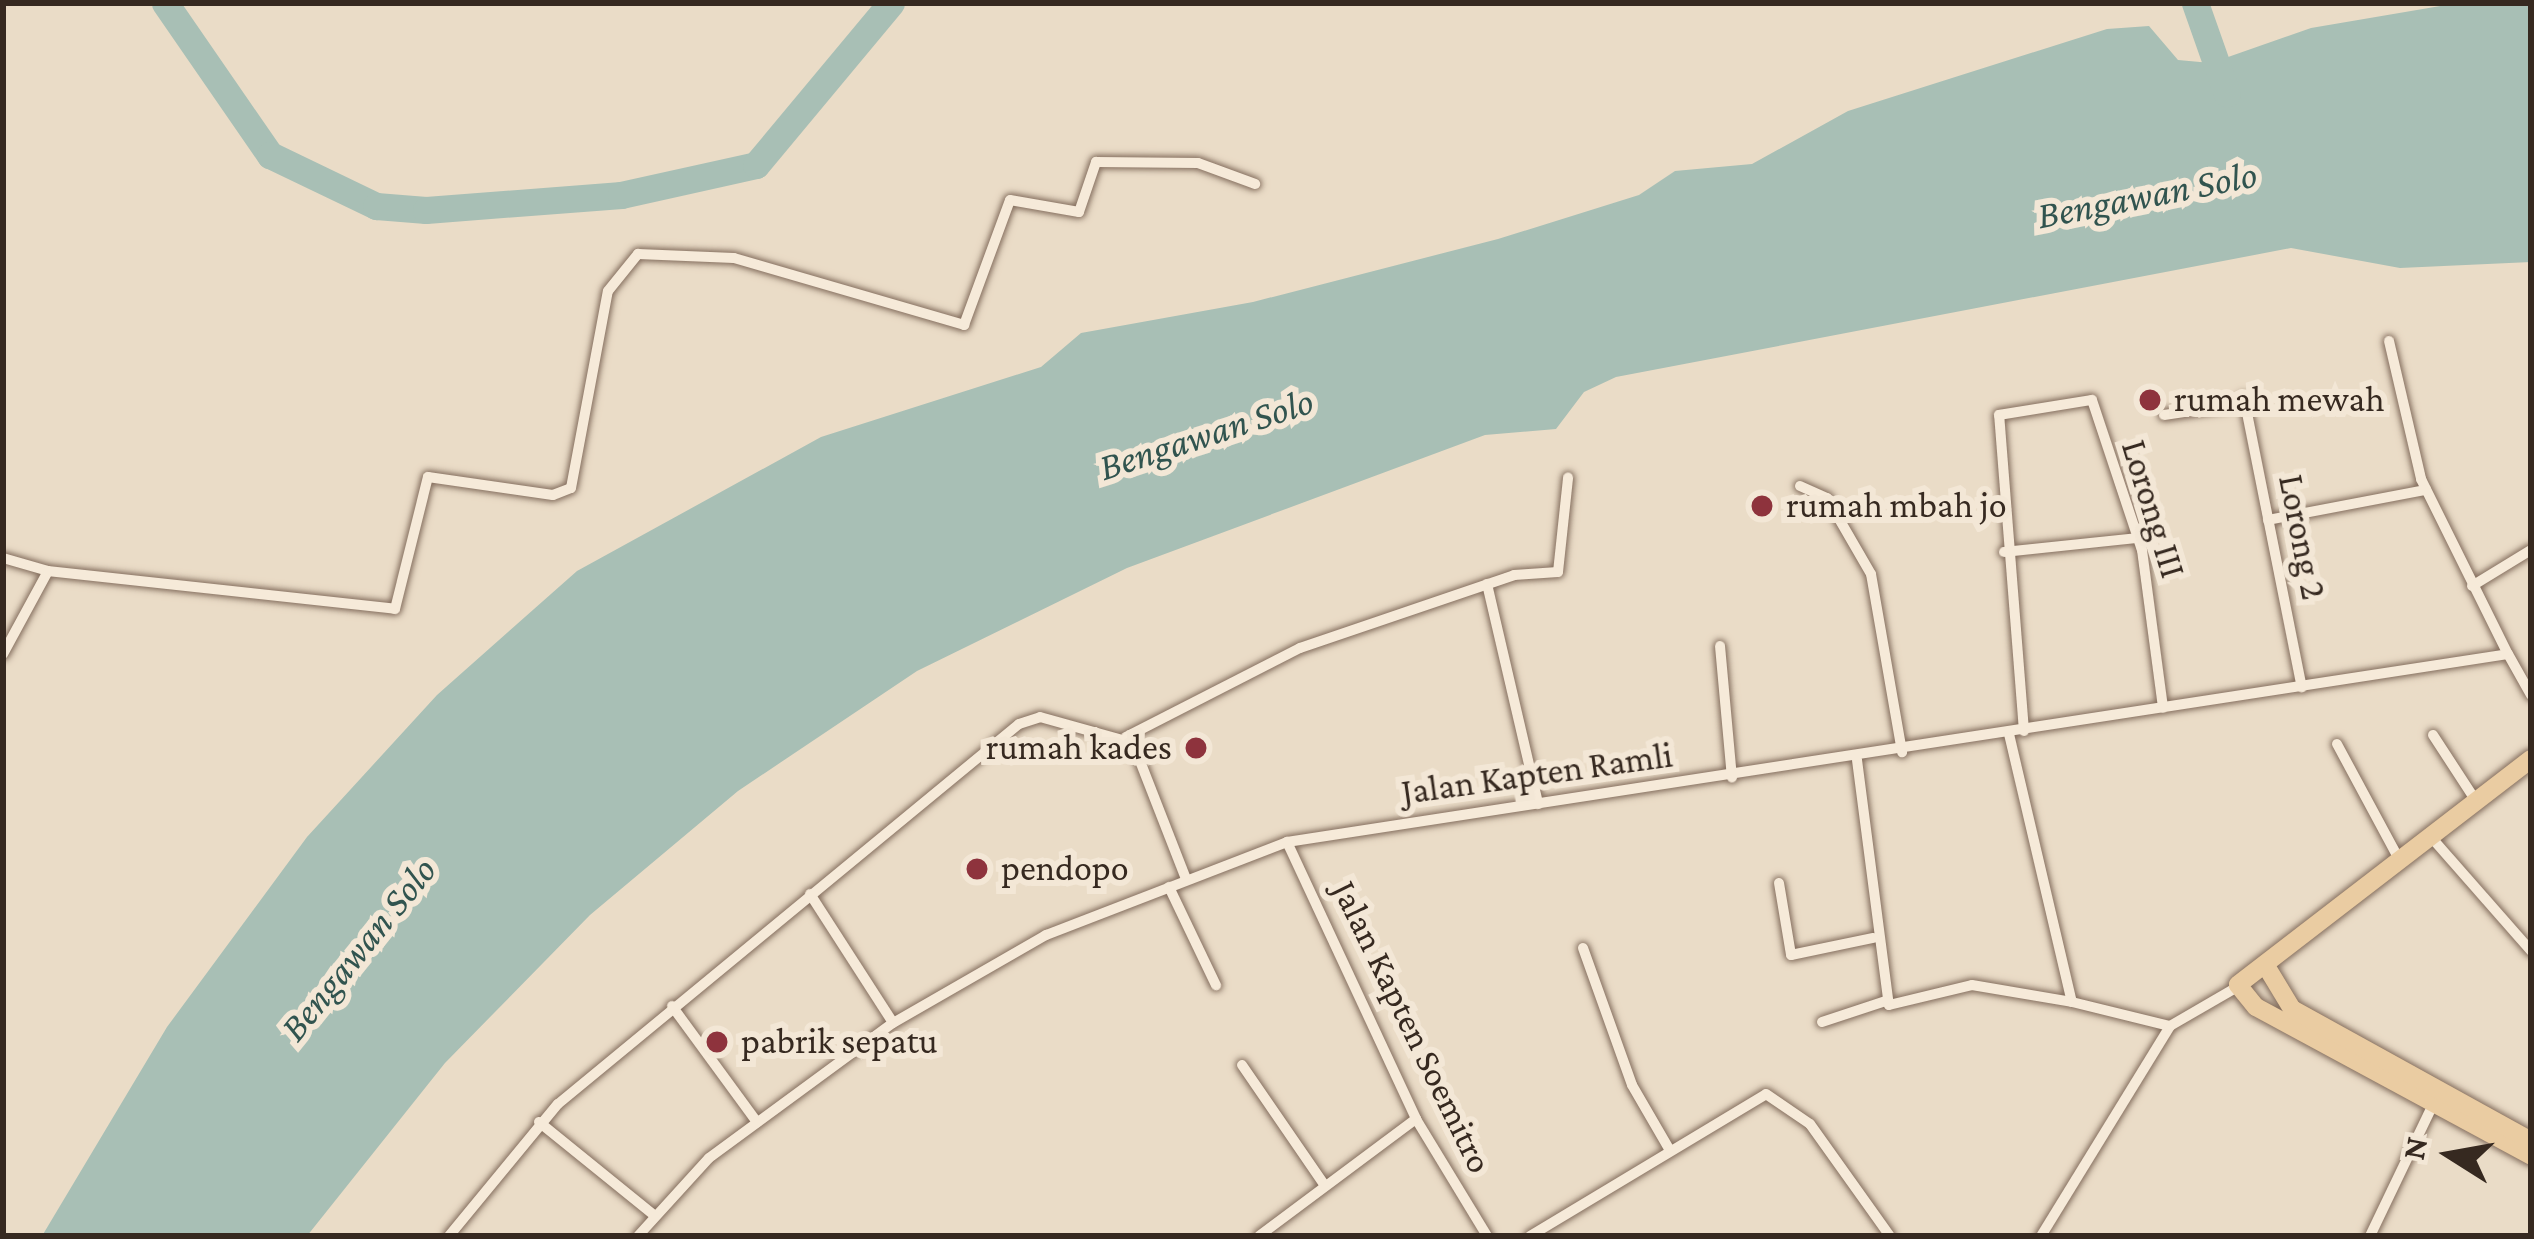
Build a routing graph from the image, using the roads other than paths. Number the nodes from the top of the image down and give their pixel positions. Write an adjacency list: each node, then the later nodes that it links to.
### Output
1 (1255, 184): 12 (street)
2 (2389, 341): 6 (street)
3 (2164, 415): 7 (street, Lorong 2)
4 (1568, 478): 13 (street)
5 (1800, 487): 26 (street)
6 (2426, 490): 7 (street); 14 (street)
7 (2268, 520): 18 (street, Lorong 2)
8 (2138, 538): 10 (street); 10 (street, Lorong III); 20 (street, Lorong III)
9 (2531, 550): 14 (street)
10 (2004, 553): 21 (street)
11 (3, 558): 12 (street)
12 (48, 571): 16 (street)
13 (1487, 584): 24 (street); 31 (street)
14 (2472, 586): 17 (street)
15 (1720, 646): 29 (street)
16 (3, 654)
17 (2508, 654): 18 (street, Jalan Kapten Ramli); 19 (street)
18 (2302, 686): 20 (street, Jalan Kapten Ramli)
19 (2531, 695)
20 (2163, 708): 21 (street, Jalan Kapten Ramli)
21 (2024, 731): 22 (street, Jalan Kapten Ramli)
22 (2009, 734): 26 (street, Jalan Kapten Ramli); 47 (street)
23 (2433, 735): 30 (street)
24 (1126, 737): 35 (street); 38 (street)
25 (2337, 744): 34 (street)
26 (1902, 752): 28 (street, Jalan Kapten Ramli)
27 (2531, 759): 30 (main road)
28 (1857, 760): 29 (street, Jalan Kapten Ramli); 39 (street)
29 (1732, 777): 31 (street, Jalan Kapten Ramli)
30 (2476, 801): 32 (main road)
31 (1538, 804): 33 (street, Jalan Kapten Ramli)
32 (2431, 837): 34 (main road); 41 (street)
33 (1287, 842): 35 (street, Jalan Kapten Ramli); 55 (street, Jalan Kapten Soemitro)
34 (2400, 861): 42 (main road)
35 (1186, 879): 37 (street, Jalan Kapten Ramli)
36 (1780, 884): 39 (street)
37 (1169, 886): 43 (street); 51 (street, Jalan Kapten Ramli)
38 (810, 894): 48 (street); 51 (street)
39 (1873, 938): 46 (street)
40 (1582, 948): 59 (street)
41 (2531, 951)
42 (2266, 966): 44 (main road); 45 (main road)
43 (1216, 985)
44 (2235, 987): 49 (main road); 52 (street)
45 (2278, 992): 49 (main road); 54 (main road)
46 (1886, 1001): 47 (street); 50 (street)
47 (2072, 1001): 52 (street)
48 (672, 1006): 56 (street); 57 (street)
49 (2269, 1013): 54 (main road)
50 (1822, 1022)
51 (893, 1023): 56 (street, Jalan Kapten Ramli)
52 (2168, 1031): 69 (street)
53 (1242, 1065): 61 (street)
54 (2437, 1097): 58 (main road); 60 (main road); 70 (street)
55 (1416, 1119): 61 (street); 66 (street, Jalan Kapten Soemitro)
56 (757, 1121): 62 (street, Jalan Kapten Ramli)
57 (538, 1122): 62 (street); 63 (street)
58 (2531, 1141)
59 (1668, 1147): 67 (street); 68 (street)
60 (2531, 1156)
61 (1323, 1183): 65 (street)
62 (654, 1215): 64 (street, Jalan Kapten Ramli)
63 (449, 1236)
64 (638, 1236)
65 (1258, 1236)
66 (1487, 1236)
67 (1530, 1236)
68 (1890, 1236)
69 (2041, 1236)
70 (2370, 1236)

